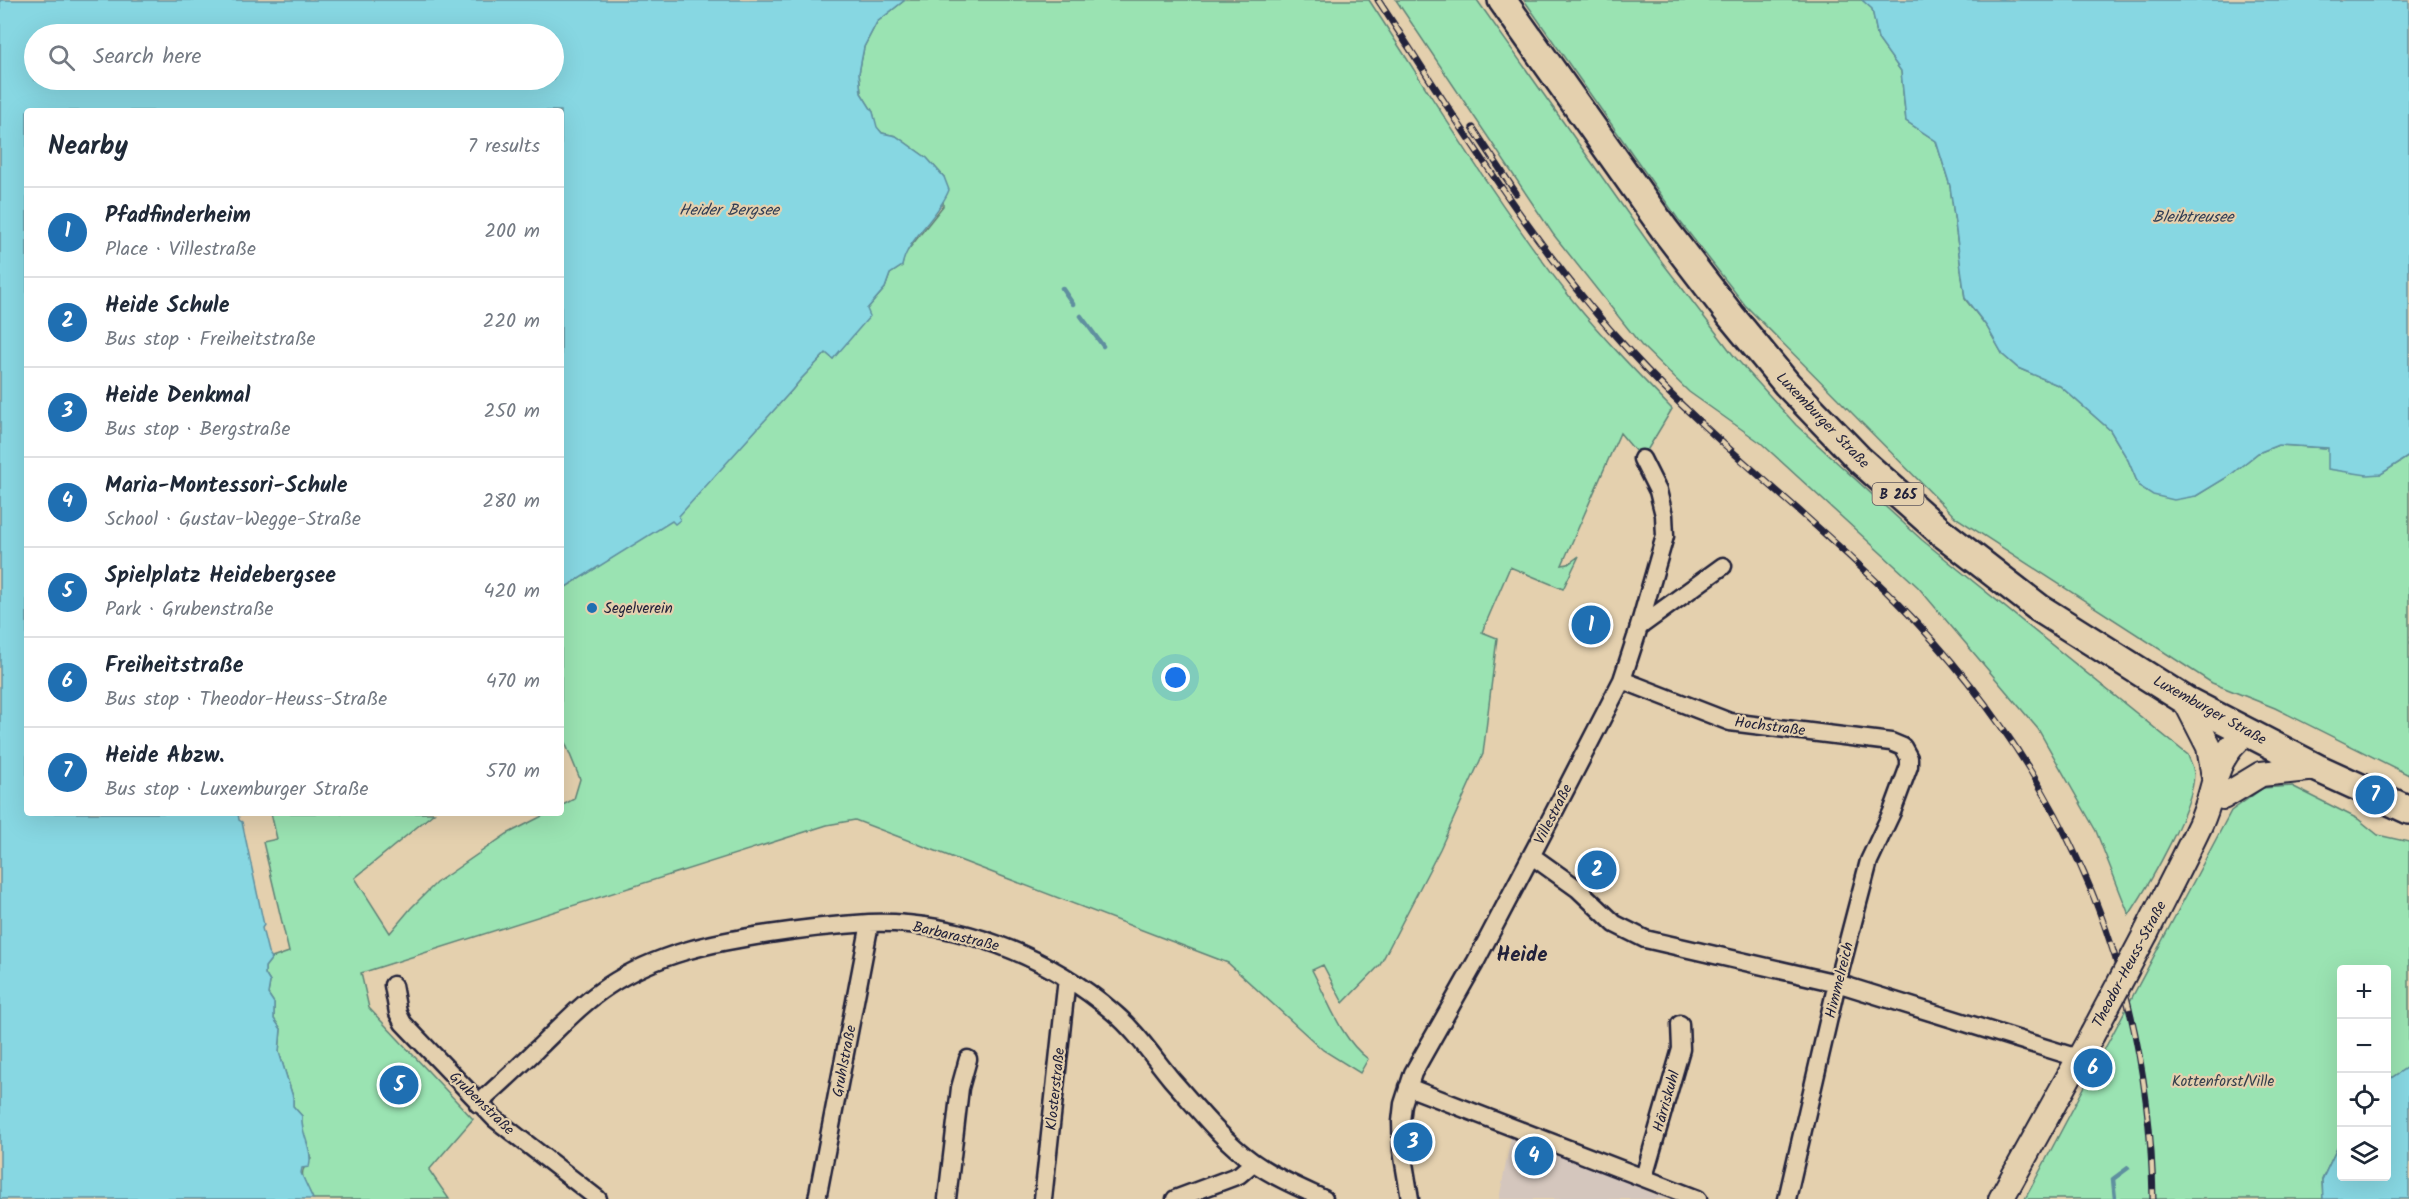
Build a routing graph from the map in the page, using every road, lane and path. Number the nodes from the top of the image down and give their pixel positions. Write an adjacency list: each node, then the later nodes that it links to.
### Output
1 (1502, 0): 6 (main road, Luxemburger Straße / B 265)
2 (1642, 459): 4 (street, Villestraße)
3 (1723, 566): 4 (street)
4 (1639, 627): 5 (street, Villestraße)
5 (1622, 680): 8 (street, Hochstraße); 12 (street, Villestraße)
6 (2185, 700): 7 (main road, Luxemburger Straße / B 265); 10 (main road)
7 (2247, 732): 9 (main road, Luxemburger Straße / B 265); 10 (main road, Theodor-Heuss-Straße)
8 (1909, 766): 15 (street, Himmelreich)
9 (2317, 768): 10 (main road); 11 (main road, Luxemburger Straße / B 265)
10 (2219, 787): 18 (main road, Theodor-Heuss-Straße, bridge)
11 (2409, 810)
12 (1532, 856): 15 (street); 20 (street, Villestraße)
13 (870, 923): 14 (street, Barbarastraße); 21 (street, Barbarastraße); 25 (street, Gruhlstraße)
14 (1067, 978): 22 (street, Barbarastraße); 27 (street, Klosterstraße)
15 (1838, 983): 18 (street); 32 (street, Himmelreich)
16 (393, 985): 21 (street, Grubenstraße)
17 (1680, 1024): 23 (street, Härriskuhl)
18 (2078, 1058): 33 (main road, Theodor-Heuss-Straße)
19 (968, 1059): 26 (street)
20 (1408, 1087): 23 (street); 30 (street, Villestraße)
21 (478, 1104): 24 (street, Grubenstraße)
22 (1253, 1163): 28 (street); 29 (street, Barbarastraße)
23 (1644, 1177): 31 (street)
24 (598, 1199)
25 (817, 1199)
26 (947, 1199)
27 (1043, 1199)
28 (1175, 1199)
29 (1324, 1199)
30 (1410, 1199)
31 (1698, 1199)
32 (1787, 1199)
33 (2001, 1199)

